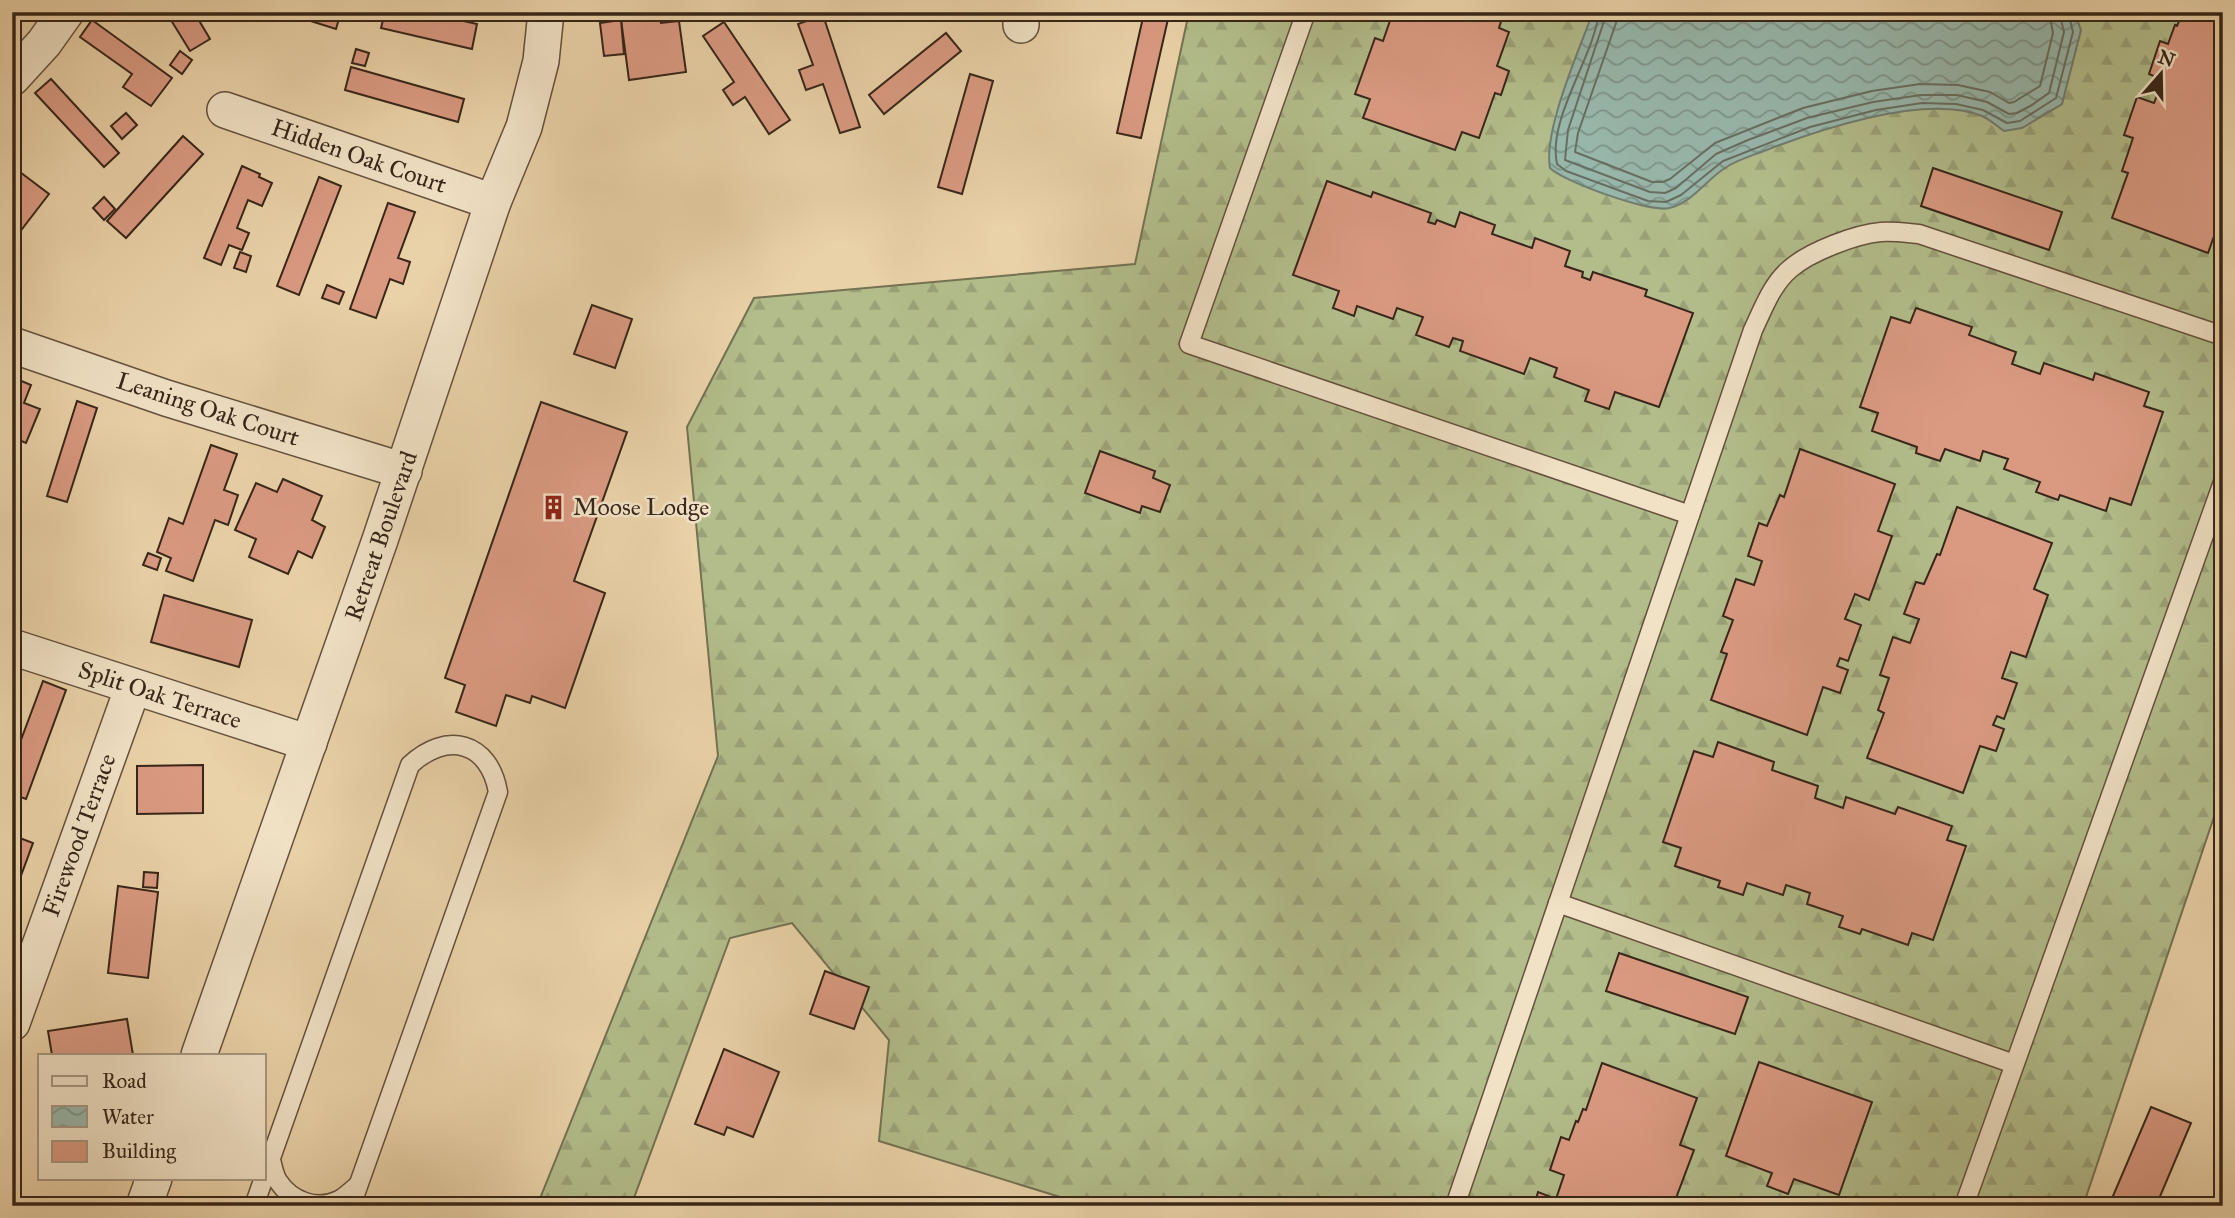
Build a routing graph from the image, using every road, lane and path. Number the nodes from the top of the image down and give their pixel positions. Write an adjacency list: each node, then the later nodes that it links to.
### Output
1 (66, 12): 4 (street)
2 (546, 12): 6 (street, Retreat Boulevard)
3 (1306, 12): 11 (lane)
4 (12, 78)
5 (225, 110): 6 (street, Hidden Oak Court)
6 (493, 202): 9 (street, Retreat Boulevard)
7 (2223, 336): 11 (lane)
8 (12, 345): 9 (street, Leaning Oak Court)
9 (404, 471): 14 (street, Retreat Boulevard)
10 (2223, 482): 19 (lane)
11 (1690, 515): 15 (lane)
12 (12, 647): 13 (street, Split Oak Terrace)
13 (133, 687): 14 (street, Split Oak Terrace); 16 (street, Firewood Terrace)
14 (309, 743): 18 (street, Retreat Boulevard)
15 (1558, 903): 19 (lane); 28 (lane)
16 (24, 949): 17 (street, Firewood Terrace)
17 (12, 1023)
18 (199, 1054)
19 (2014, 1064): 29 (lane)
20 (271, 1160): 21 (lane); 24 (lane); 24 (lane)
21 (266, 1174)
22 (153, 1180): 25 (street)
23 (264, 1180): 26 (lane)
24 (358, 1186): 27 (lane)
25 (144, 1206)
26 (254, 1206)
27 (351, 1206)
28 (1455, 1206)
29 (1964, 1206)

